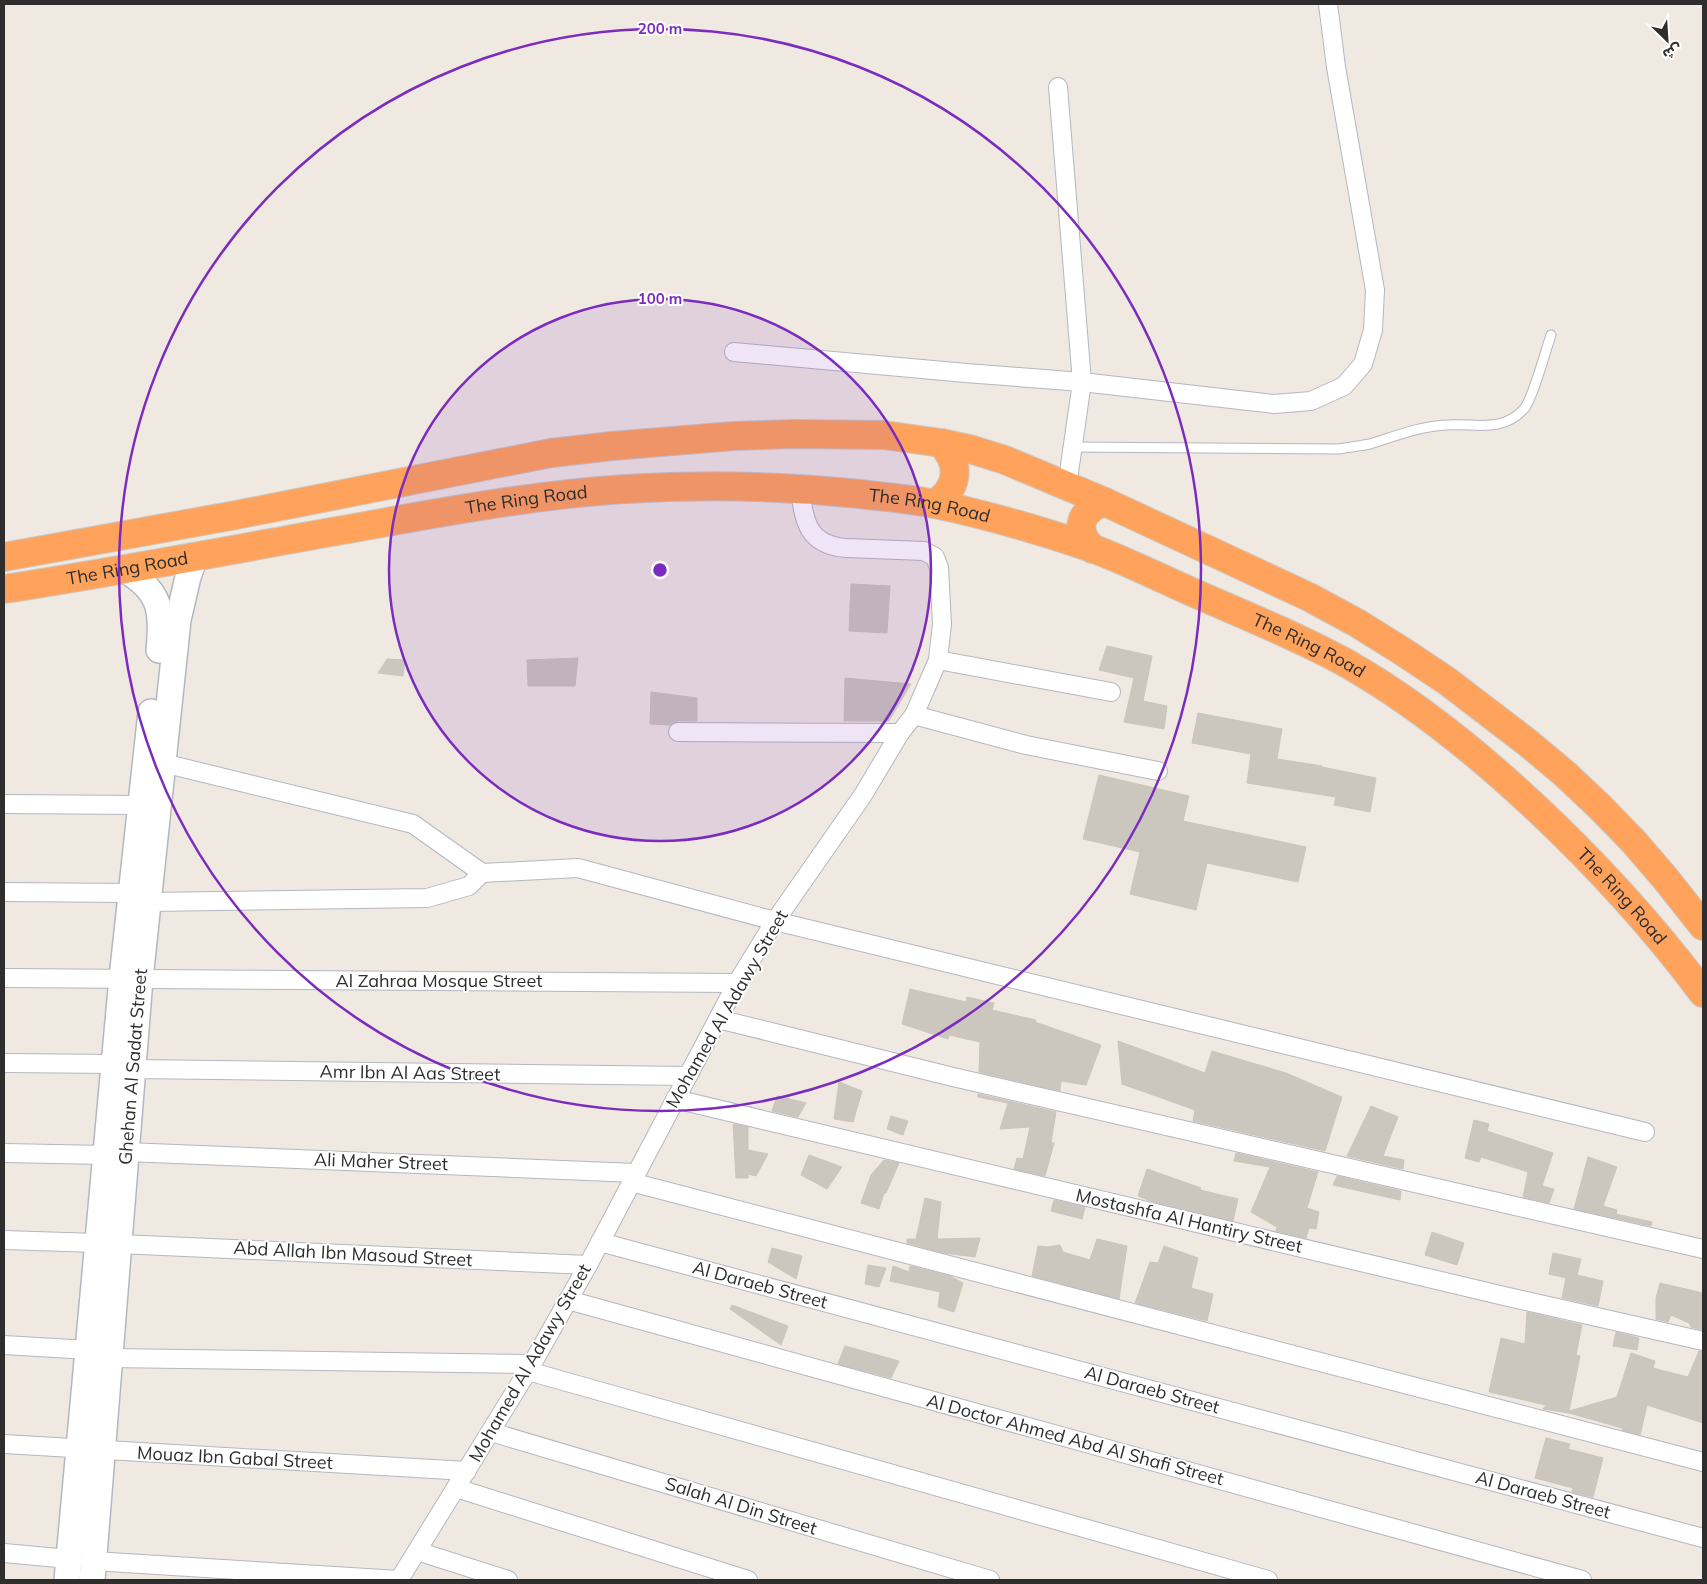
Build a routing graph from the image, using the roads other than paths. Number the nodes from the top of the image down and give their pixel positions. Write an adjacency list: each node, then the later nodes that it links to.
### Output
1 (1328, 4): 5 (street)
2 (1058, 87): 5 (street)
3 (1550, 335): 7 (lane)
4 (734, 352): 5 (street)
5 (1082, 382): 7 (street)
6 (941, 443): 8 (highway, The Ring Road); 11 (highway); 13 (highway, The Ring Road)
7 (1072, 447): 8 (street)
8 (1066, 486): 10 (highway, The Ring Road)
9 (800, 489): 11 (highway, The Ring Road); 14 (highway, The Ring Road); 17 (street, Mohamed Al Adawy Street)
10 (1105, 502): 12 (highway); 30 (highway, The Ring Road)
11 (934, 504): 12 (highway, The Ring Road)
12 (1093, 549): 34 (highway, The Ring Road)
13 (4, 556)
14 (195, 557): 15 (highway, The Ring Road); 22 (main road, Ghehan Al Sadat Street)
15 (125, 570): 16 (highway, The Ring Road); 25 (main road, Ghehan Al Sadat Street)
16 (4, 589)
17 (938, 660): 18 (street); 19 (street, Mohamed Al Adawy Street)
18 (1111, 692)
19 (914, 714): 21 (street, Mohamed Al Adawy Street); 23 (street)
20 (678, 732): 21 (street)
21 (900, 733): 29 (street, Mohamed Al Adawy Street)
22 (163, 763): 26 (street); 28 (main road, Ghehan Al Sadat Street)
23 (1158, 771)
24 (4, 804): 25 (street)
25 (140, 805): 28 (main road, Ghehan Al Sadat Street)
26 (482, 874): 28 (street); 29 (street)
27 (4, 892): 28 (street)
28 (139, 897): 32 (main road, Ghehan Al Sadat Street)
29 (775, 921): 33 (street, Mohamed Al Adawy Street); 40 (street)
30 (1703, 926)
31 (4, 978): 32 (street, Al Zahraa Mosque Street)
32 (131, 978): 33 (street, Al Zahraa Mosque Street); 37 (main road, Ghehan Al Sadat Street)
33 (737, 983): 35 (street, Mohamed Al Adawy Street)
34 (1703, 993)
35 (718, 1019): 38 (street, Mohamed Al Adawy Street); 47 (street)
36 (4, 1063): 37 (street, Amr Ibn Al Aas Street)
37 (123, 1067): 38 (street, Amr Ibn Al Aas Street); 42 (main road, Ghehan Al Sadat Street)
38 (688, 1076): 39 (street, Mohamed Al Adawy Street)
39 (676, 1099): 43 (street, Mohamed Al Adawy Street); 50 (street, Mostashfa Al Hantiry Street)
40 (1645, 1132)
41 (4, 1153): 42 (street, Ali Maher Street)
42 (116, 1154): 43 (street, Ali Maher Street); 46 (main road, Ghehan Al Sadat Street)
43 (633, 1177): 45 (street, Mohamed Al Adawy Street); 57 (street, Ali Maher Street)
44 (4, 1240): 46 (street, Abd Allah Ibn Masoud Street)
45 (600, 1242): 48 (street, Mohamed Al Adawy Street); 60 (street, Al Daraeb Street)
46 (108, 1243): 48 (street, Abd Allah Ibn Masoud Street); 52 (main road, Ghehan Al Sadat Street)
47 (1703, 1250)
48 (588, 1265): 49 (street, Mohamed Al Adawy Street)
49 (568, 1300): 53 (street, Mohamed Al Adawy Street); 70 (street, Al Doctor Ahmed Abd Al Shafi Street)
50 (1703, 1341)
51 (4, 1346): 52 (street)
52 (98, 1354): 53 (street); 56 (main road, Ghehan Al Sadat Street)
53 (530, 1367): 54 (street, Mohamed Al Adawy Street); 69 (street)
54 (491, 1432): 58 (street, Mohamed Al Adawy Street); 68 (street, Salah Al Din Street)
55 (4, 1444): 56 (street, Mouaz Ibn Gabal Street)
56 (90, 1450): 58 (street, Mouaz Ibn Gabal Street); 63 (main road, Ghehan Al Sadat Street); 64 (main road, Ghehan Al Sadat Street)
57 (1703, 1462)
58 (466, 1472): 59 (street, Mohamed Al Adawy Street)
59 (456, 1488): 61 (street, Mohamed Al Adawy Street); 67 (street)
60 (1703, 1538)
61 (417, 1551): 65 (street, Mohamed Al Adawy Street); 66 (street)
62 (4, 1553): 63 (street)
63 (68, 1569)
64 (92, 1571): 65 (street)
65 (399, 1580)
66 (508, 1580)
67 (748, 1580)
68 (990, 1580)
69 (1268, 1580)
70 (1582, 1580)

